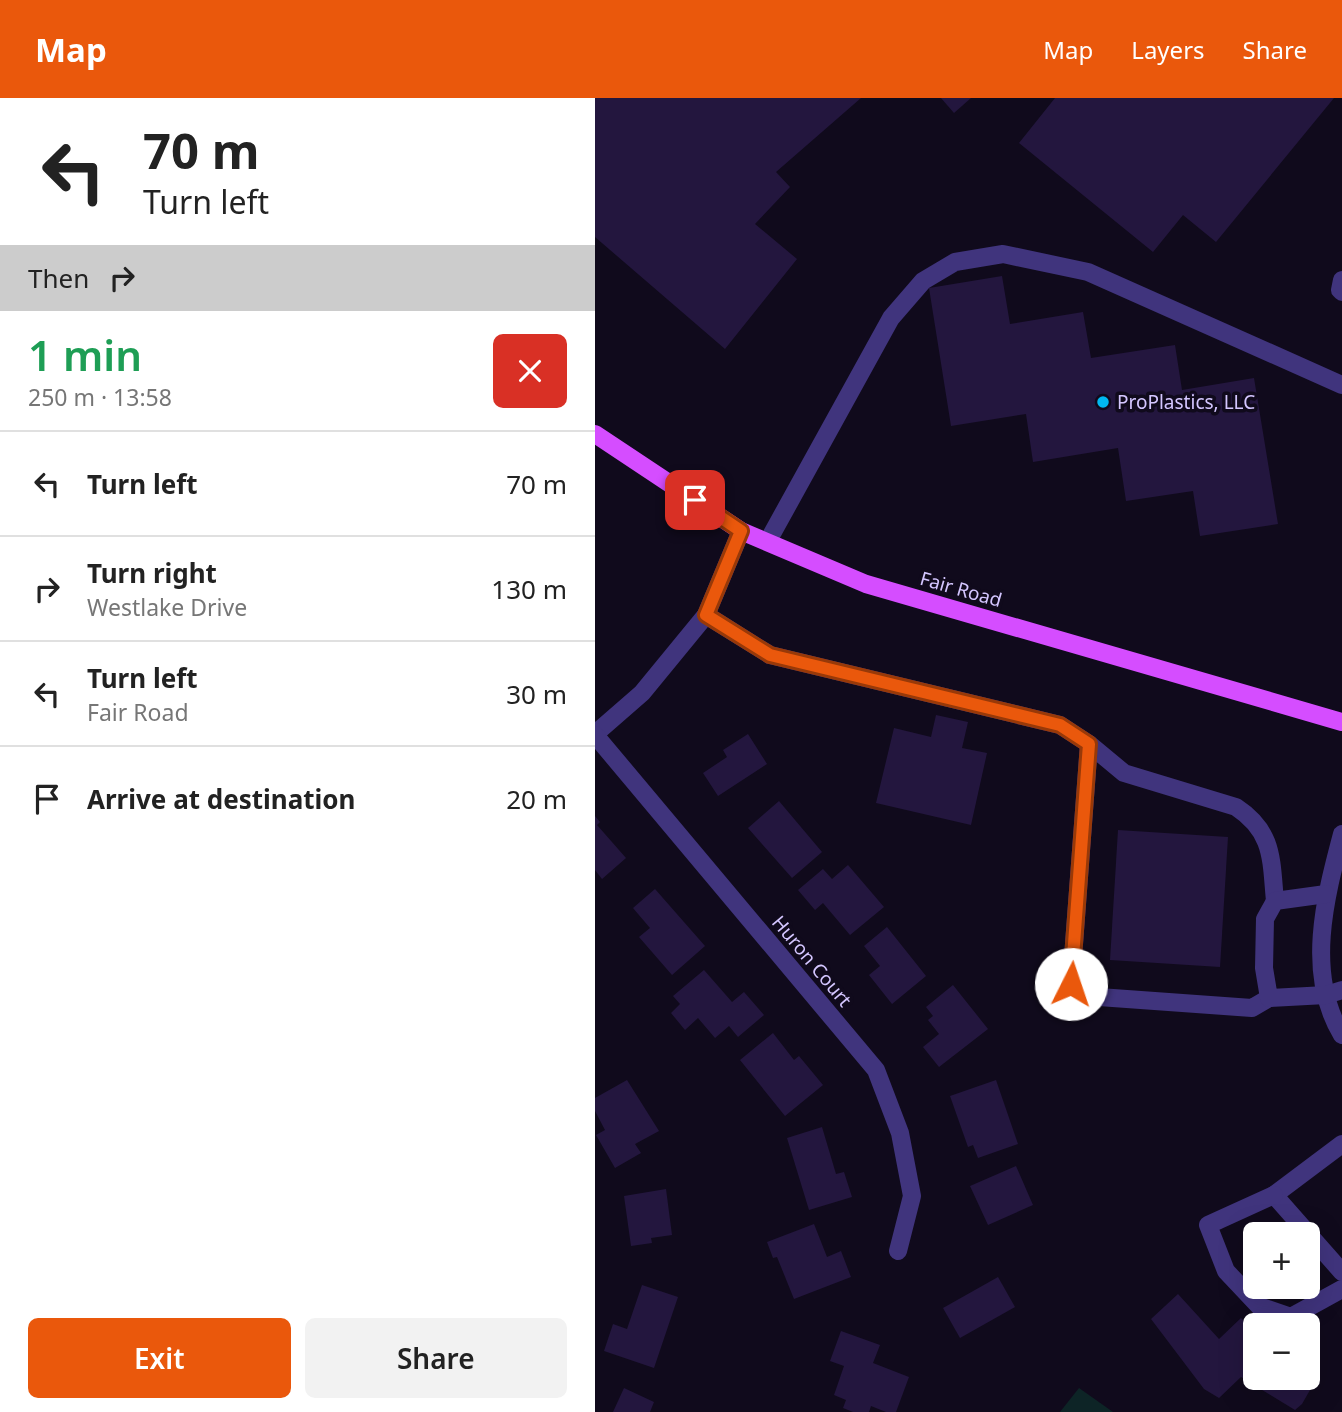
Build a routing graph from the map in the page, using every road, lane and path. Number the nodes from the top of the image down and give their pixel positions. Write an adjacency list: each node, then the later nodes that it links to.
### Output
1 (1342, 280): 2 (street)
2 (1342, 292)
3 (1342, 385): 6 (street)
4 (595, 434): 5 (main road, Fair Road)
5 (741, 531): 6 (main road, Fair Road); 7 (street)
6 (768, 541): 8 (main road, Fair Road)
7 (706, 615): 9 (street); 10 (street)
8 (1342, 722)
9 (595, 735): 19 (street, Huron Court)
10 (1089, 744): 13 (street); 15 (street)
11 (1342, 834): 12 (street)
12 (1326, 894): 13 (street); 14 (street)
13 (1275, 901): 15 (street)
14 (1334, 992): 15 (street); 16 (street)
15 (1269, 998)
16 (1342, 1035)
17 (1342, 1144): 18 (street)
18 (1274, 1195): 20 (street); 21 (street)
19 (898, 1251)
20 (1342, 1272)
21 (1342, 1289)

